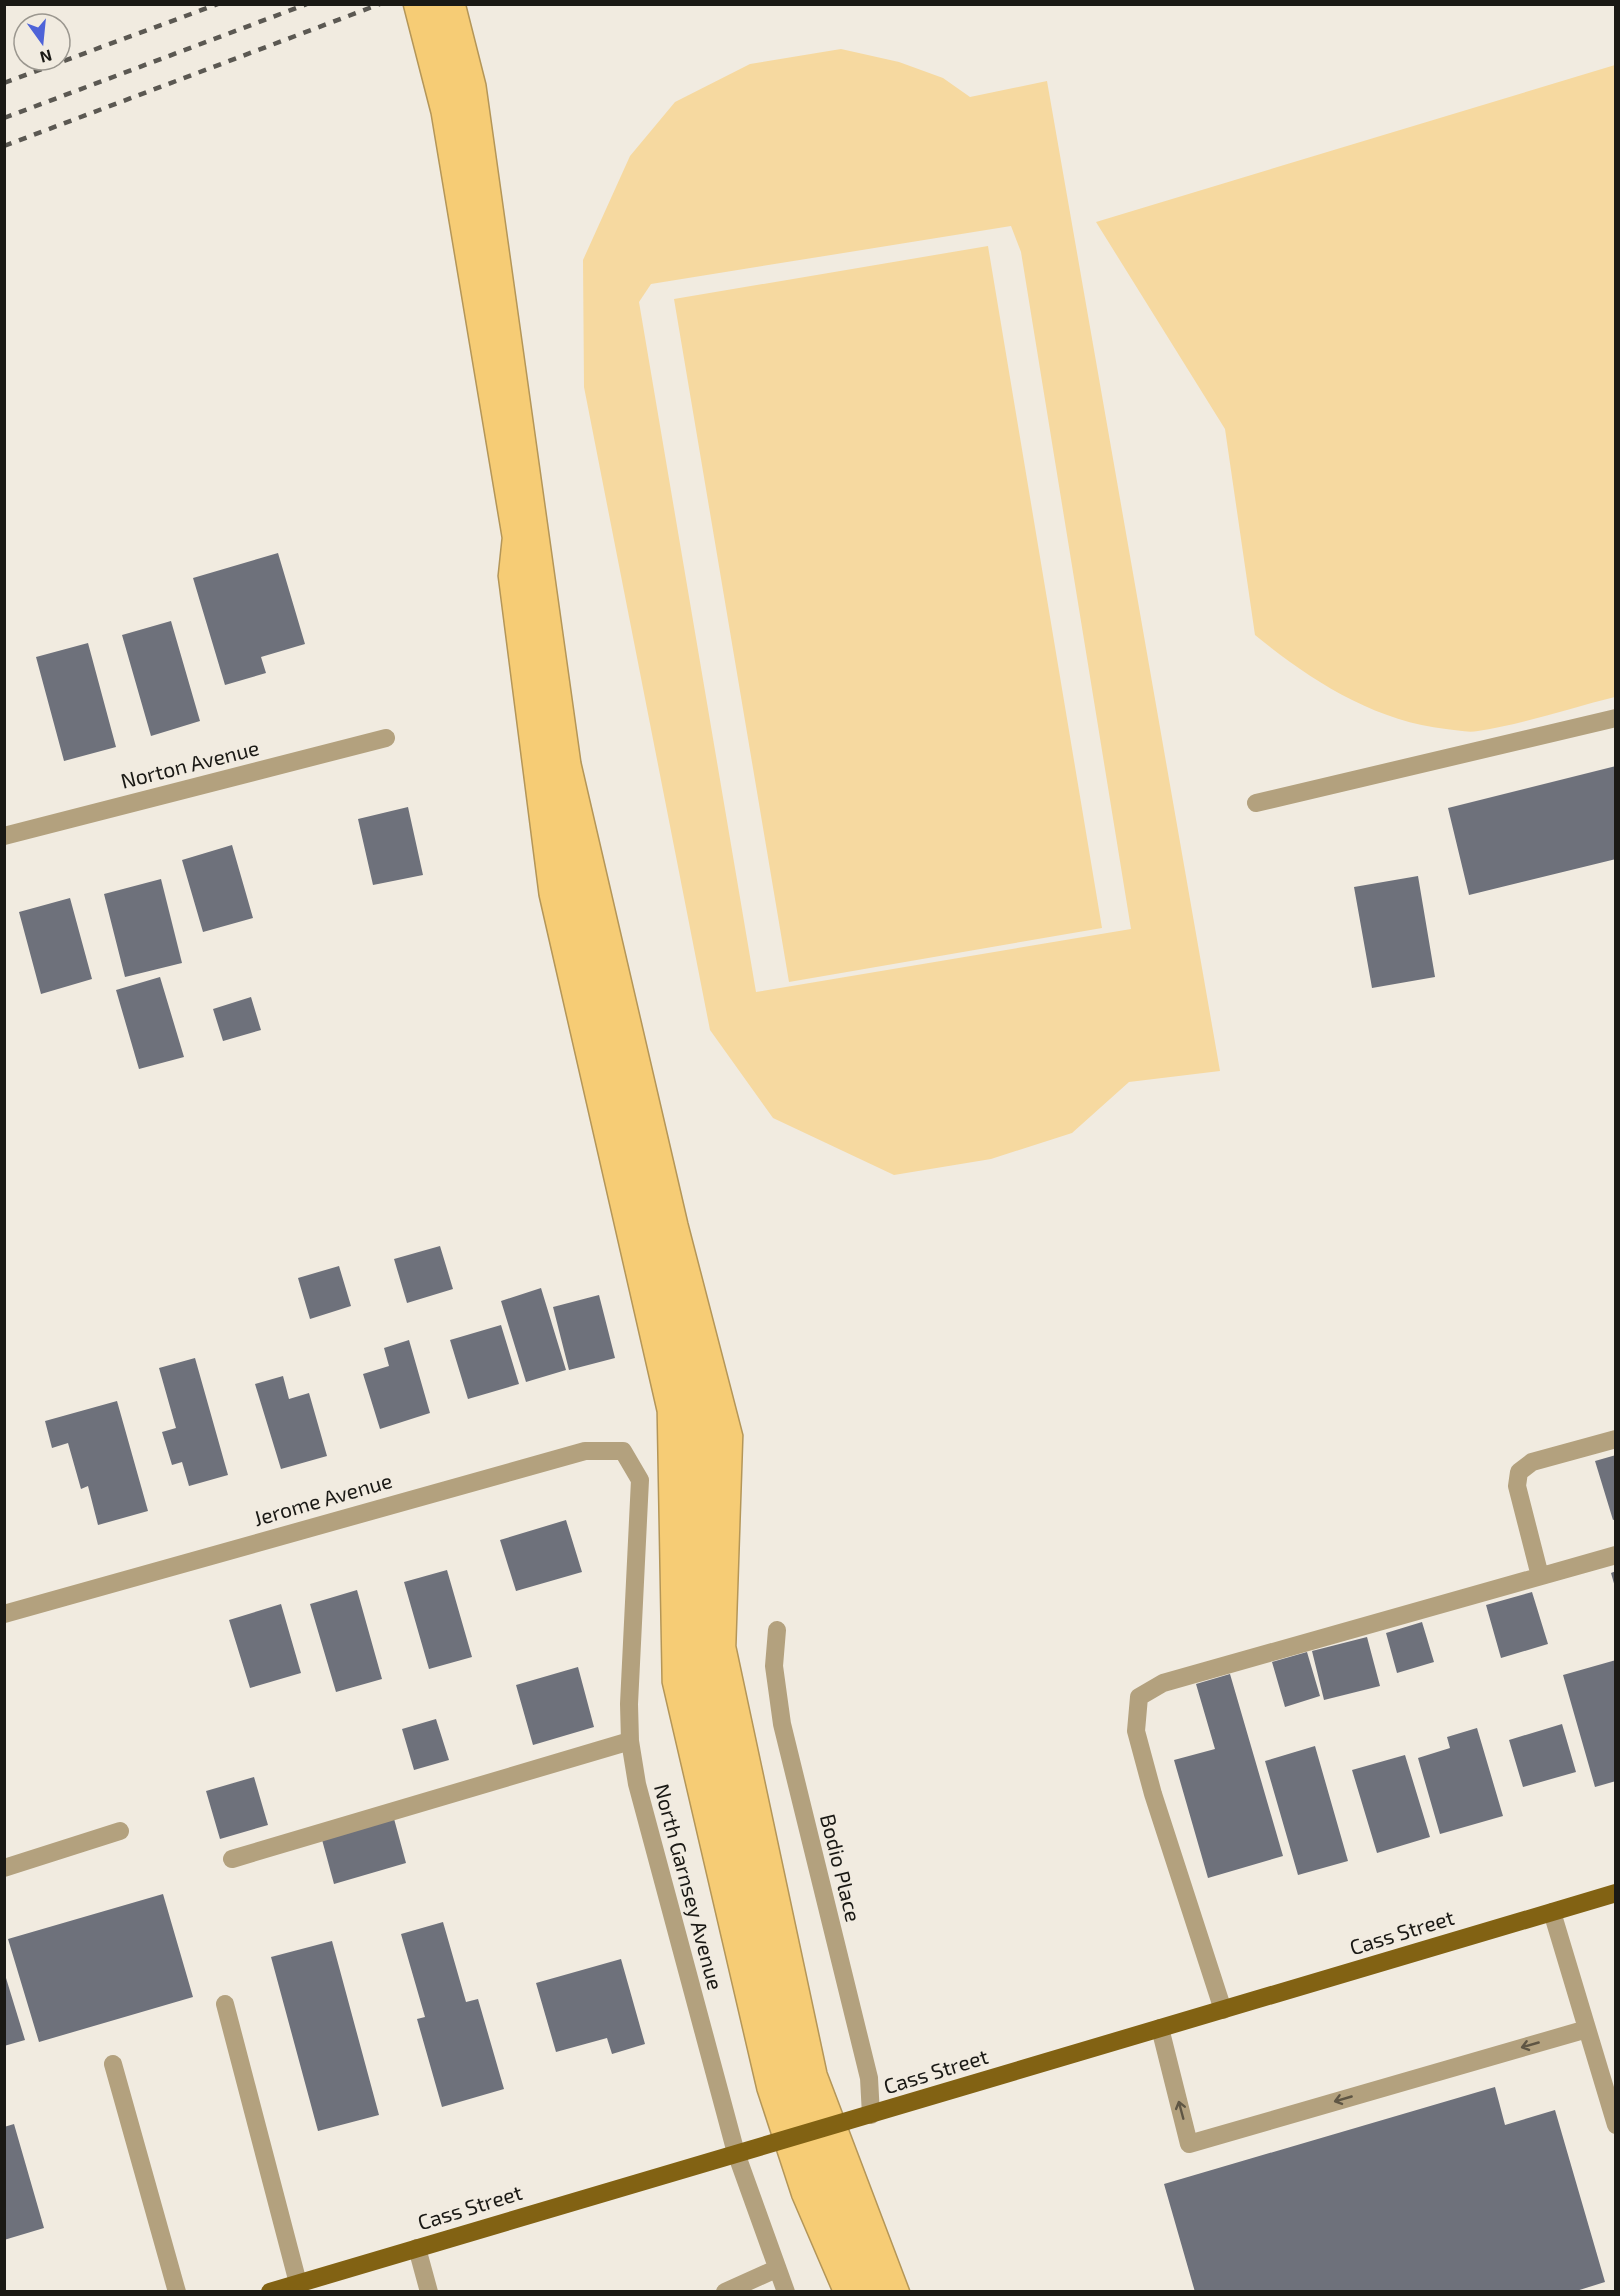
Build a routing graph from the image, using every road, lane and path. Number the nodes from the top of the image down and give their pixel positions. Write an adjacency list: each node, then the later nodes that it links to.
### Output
1 (1616, 718): 3 (street)
2 (386, 738): 4 (street, Norton Avenue)
3 (1257, 803)
4 (4, 836)
5 (1616, 1439): 8 (street)
6 (640, 1480): 9 (street, Jerome Avenue); 11 (street, North Garnsey Avenue)
7 (1616, 1555): 8 (street)
8 (1540, 1576): 18 (street)
9 (4, 1614)
10 (777, 1630): 22 (street, Bodio Place)
11 (630, 1741): 13 (street); 24 (street, North Garnsey Avenue)
12 (120, 1831): 14 (street)
13 (232, 1858)
14 (4, 1868)
15 (1616, 1893): 16 (main road, Cass Street)
16 (1552, 1912): 18 (main road, Cass Street); 20 (street)
17 (225, 2004): 27 (street)
18 (1223, 2010): 19 (main road, Cass Street)
19 (1160, 2028): 20 (street, one-way to 19); 22 (main road, Cass Street)
20 (1587, 2029): 23 (street)
21 (113, 2064): 28 (street)
22 (871, 2115): 24 (main road, Cass Street)
23 (1616, 2126)
24 (736, 2153): 25 (main road, Cass Street); 26 (street, North Garnsey Avenue)
25 (417, 2248): 27 (main road, Cass Street); 30 (street)
26 (776, 2269): 31 (street); 32 (street, North Garnsey Avenue)
27 (298, 2283): 29 (main road, Cass Street)
28 (177, 2292)
29 (270, 2292)
30 (429, 2292)
31 (725, 2292)
32 (786, 2292)

